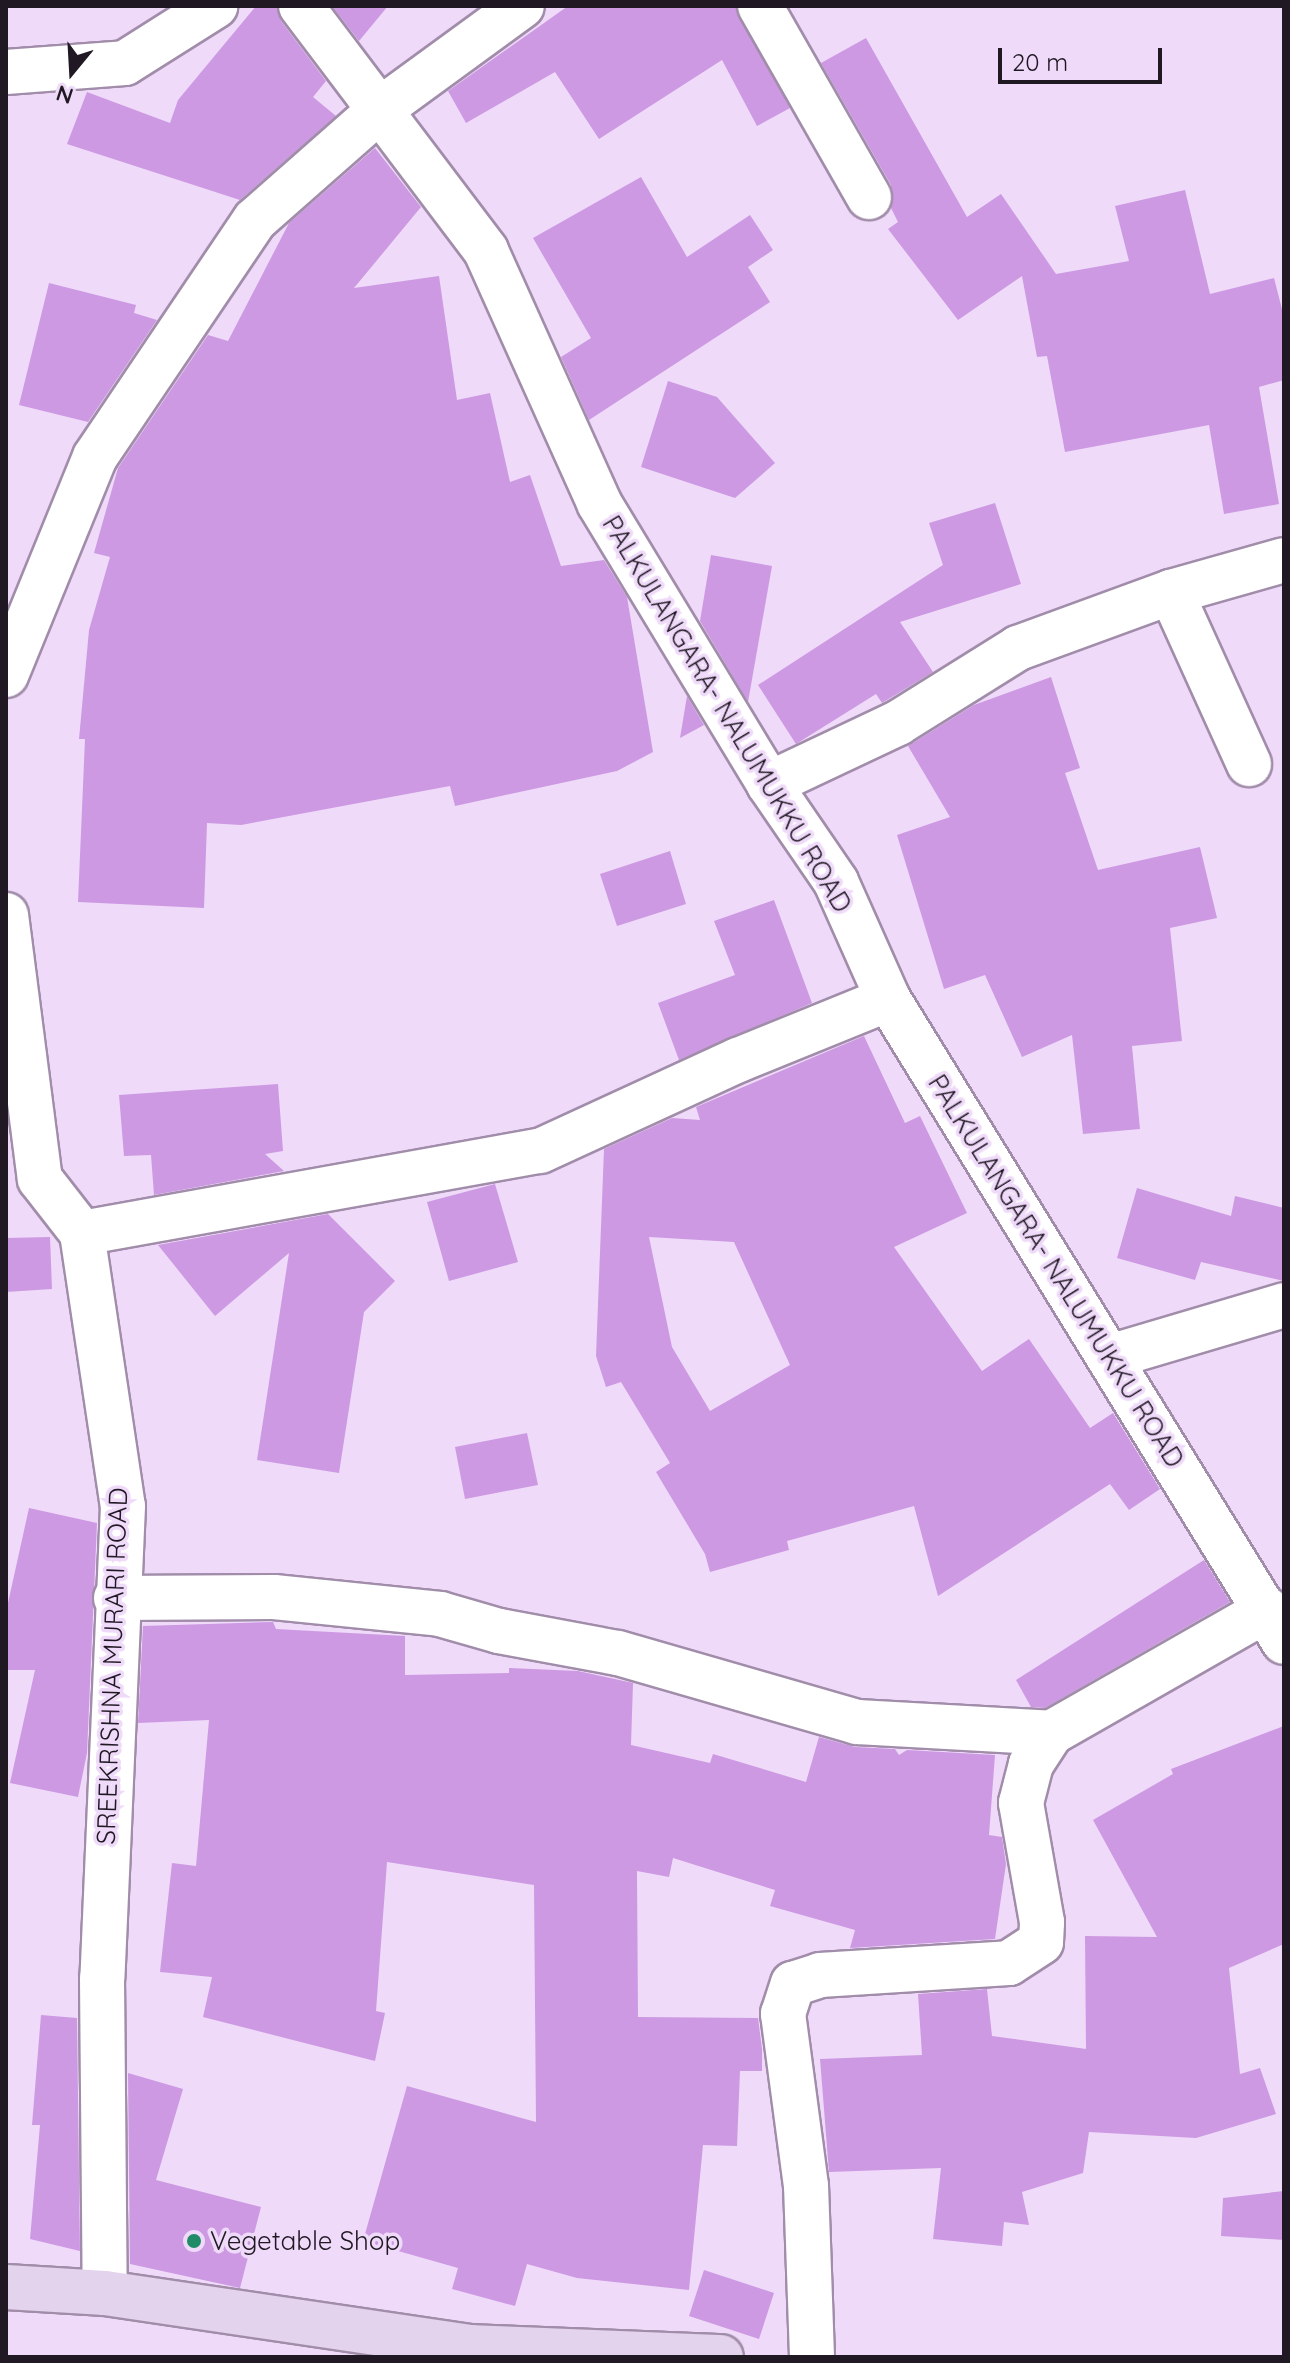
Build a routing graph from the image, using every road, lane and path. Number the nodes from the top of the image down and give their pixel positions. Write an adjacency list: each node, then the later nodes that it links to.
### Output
1 (215, 6): 5 (street)
2 (301, 6): 6 (street, PALKULANGARA- NALUMUKKU ROAD)
3 (522, 6): 6 (street)
4 (760, 6): 7 (street)
5 (6, 72)
6 (382, 108): 10 (street); 12 (street, PALKULANGARA- NALUMUKKU ROAD)
7 (869, 197)
8 (1284, 560): 9 (street)
9 (1171, 592): 11 (street); 12 (street)
10 (6, 675)
11 (1249, 764)
12 (769, 784): 14 (street, PALKULANGARA- NALUMUKKU ROAD)
13 (6, 915): 15 (street, SREEKRISHNA MURARI ROAD)
14 (888, 999): 15 (street); 17 (street, PALKULANGARA- NALUMUKKU ROAD)
15 (82, 1233): 18 (street, SREEKRISHNA MURARI ROAD)
16 (1284, 1305): 17 (street)
17 (1109, 1357): 19 (street, PALKULANGARA- NALUMUKKU ROAD)
18 (116, 1598): 20 (street); 22 (street, SREEKRISHNA MURARI ROAD)
19 (1275, 1626): 20 (street)
20 (1051, 1733): 25 (street)
21 (6, 2287): 22 (main road)
22 (105, 2293): 23 (main road)
23 (472, 2352): 24 (main road)
24 (721, 2357)
25 (812, 2357)

